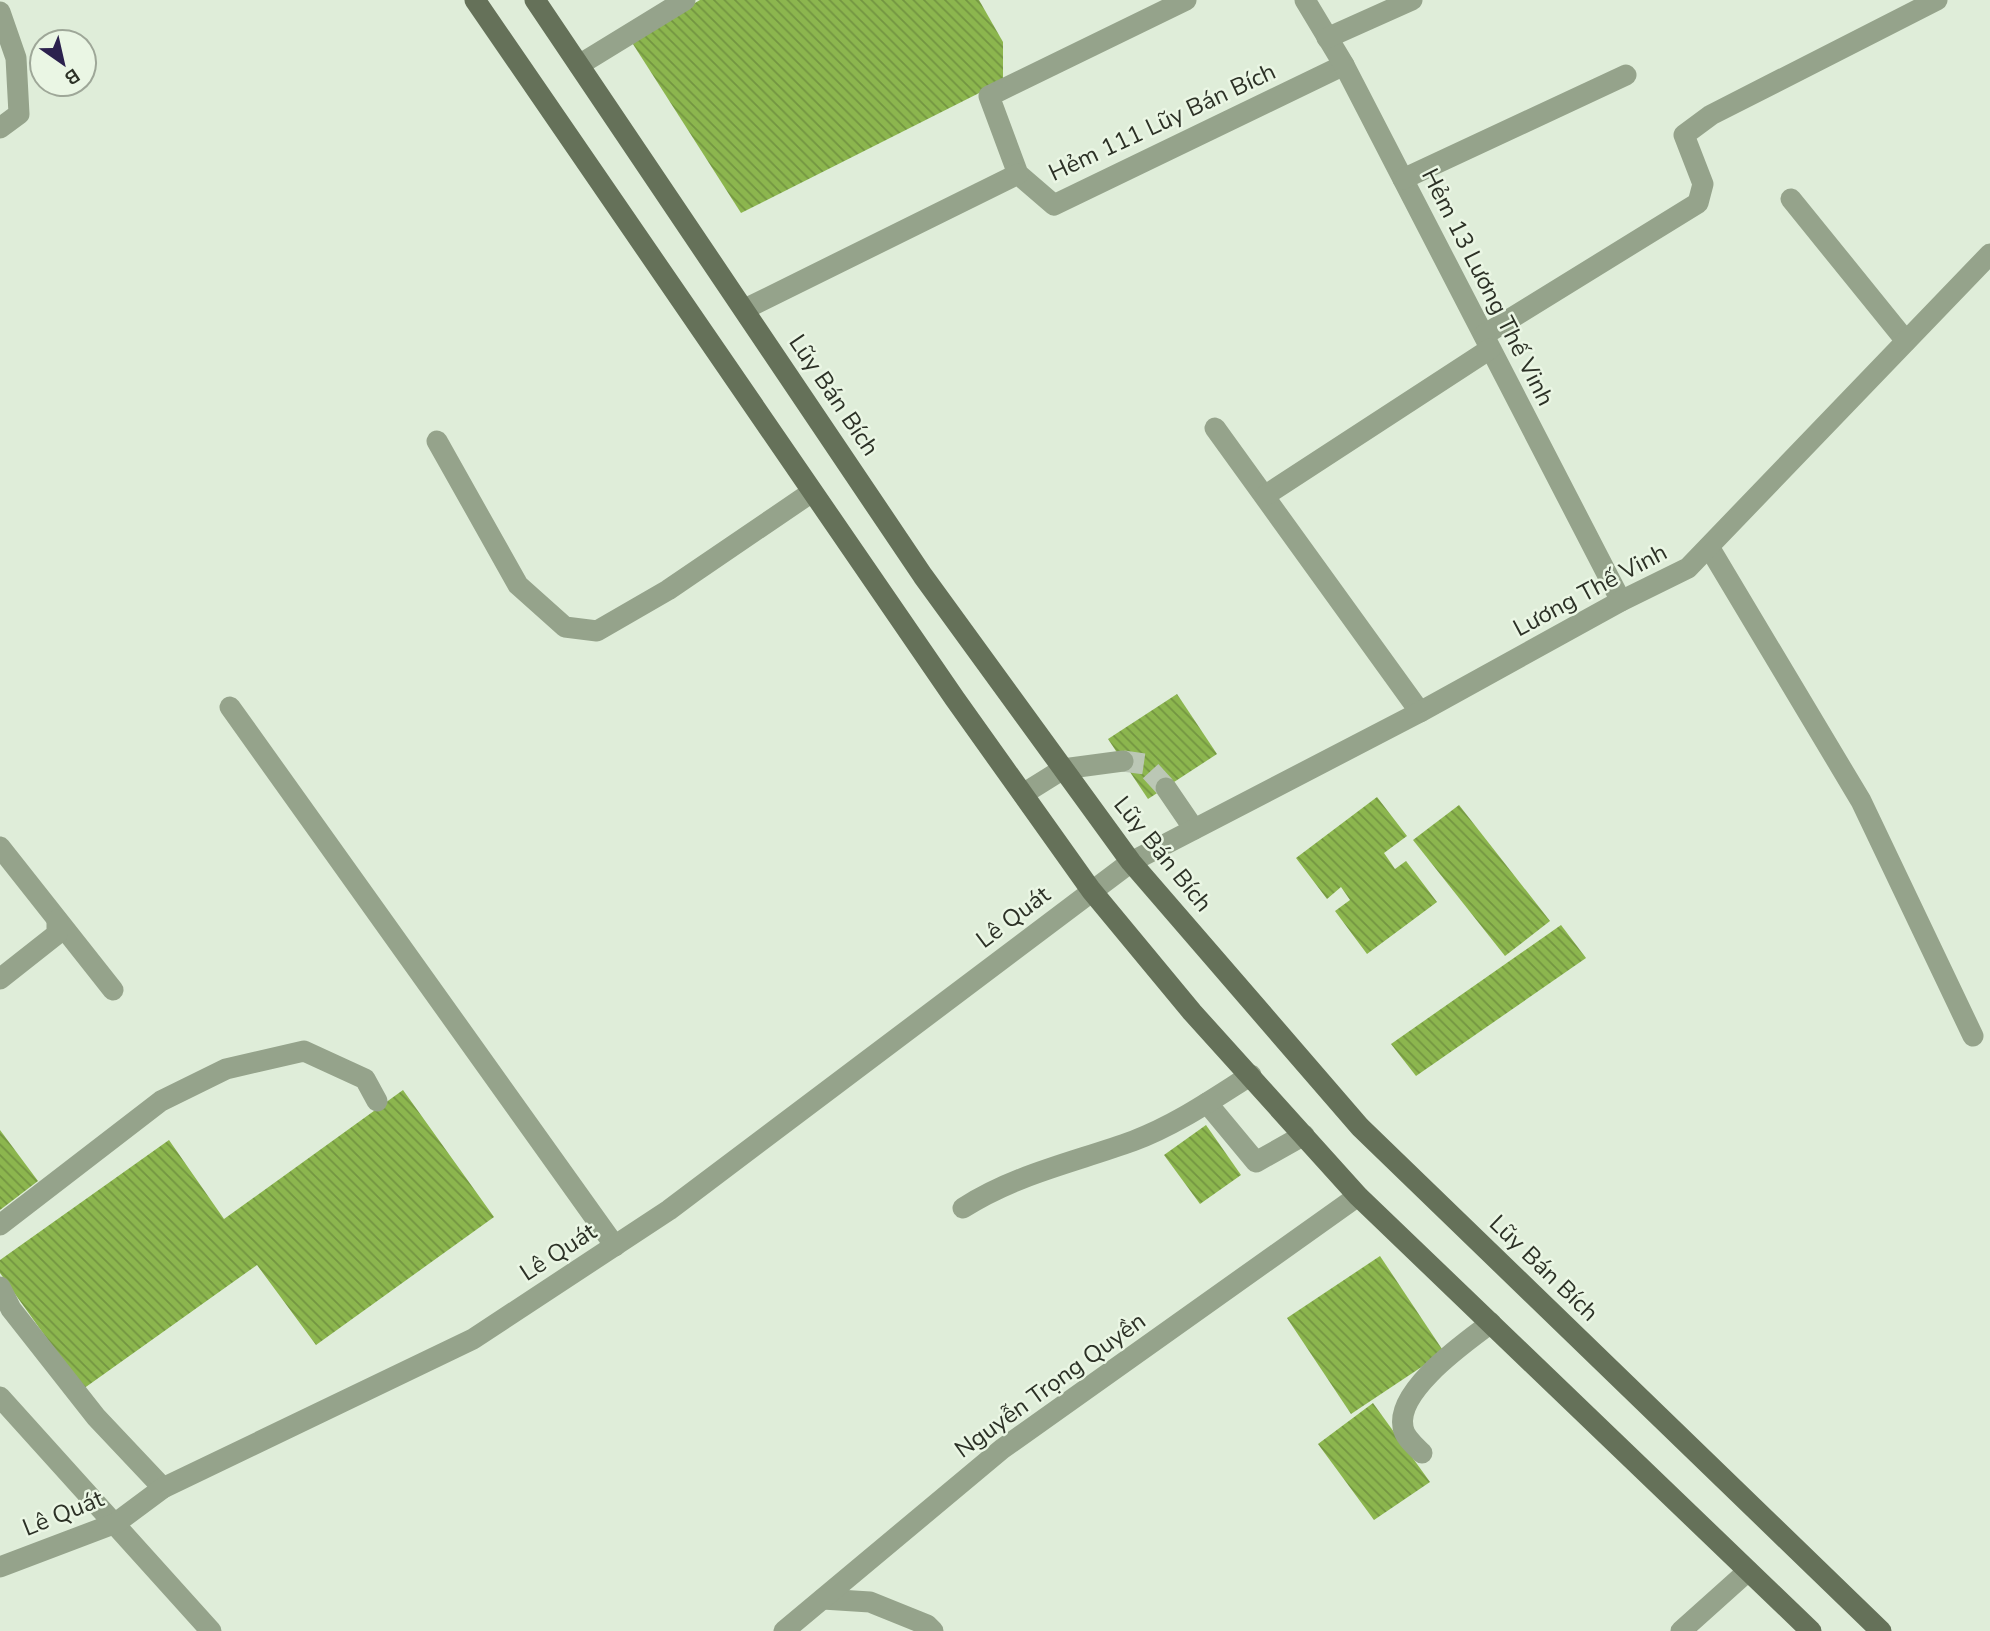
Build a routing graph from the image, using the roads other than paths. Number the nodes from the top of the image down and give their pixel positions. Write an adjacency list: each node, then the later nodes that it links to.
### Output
1 (475, 0): 23 (main road)
2 (535, 0): 10 (main road, Lũy Bán Bích)
3 (685, 0): 10 (street)
4 (1186, 0): 14 (street)
5 (1305, 0): 9 (street, Hẻm 13 Lương Thế Vinh)
6 (1412, 0): 9 (street)
7 (1937, 0): 20 (street)
8 (0, 12): 13 (street)
9 (1327, 38): 11 (street, Hẻm 13 Lương Thế Vinh)
10 (579, 65): 18 (main road, Lũy Bán Bích)
11 (1344, 65): 14 (street, Hẻm 111 Lũy Bán Bích); 15 (street, Hẻm 13 Lương Thế Vinh)
12 (1626, 75): 15 (street)
13 (0, 128)
14 (1018, 174): 18 (street, Hẻm 111 Lũy Bán Bích)
15 (1403, 179): 20 (street, Hẻm 13 Lương Thế Vinh)
16 (1791, 198): 19 (street)
17 (1990, 254): 19 (street, Lương Thế Vinh)
18 (745, 309): 30 (main road, Lũy Bán Bích)
19 (1906, 341): 25 (street, Lương Thế Vinh)
20 (1487, 342): 24 (street); 26 (street, Hẻm 13 Lương Thế Vinh)
21 (1215, 428): 24 (street)
22 (437, 441): 23 (street)
23 (811, 492): 32 (main road)
24 (1266, 495): 28 (street)
25 (1709, 547): 26 (street, Lương Thế Vinh); 40 (street)
26 (1621, 601): 28 (street, Lương Thế Vinh)
27 (230, 707): 48 (street)
28 (1420, 712): 33 (street, Lương Thế Vinh)
29 (1123, 761): 30 (street)
30 (1063, 769): 32 (street); 35 (main road, Lũy Bán Bích)
31 (1166, 788): 33 (street)
32 (1023, 794): 36 (main road)
33 (1194, 829): 35 (street, Lương Thế Vinh)
34 (0, 847): 37 (street)
35 (1131, 862): 36 (street, Lê Quát); 63 (main road, Lũy Bán Bích)
36 (1091, 890): 41 (main road); 48 (street, Lê Quát)
37 (57, 920): 38 (street); 39 (street)
38 (0, 979)
39 (113, 990)
40 (1973, 1036)
41 (1251, 1075): 43 (street); 44 (main road)
42 (377, 1101): 47 (street)
43 (1206, 1103): 44 (street); 46 (street)
44 (1304, 1135): 45 (main road)
45 (1358, 1196): 50 (main road); 57 (street, Nguyễn Trọng Quyền)
46 (963, 1208)
47 (0, 1225)
48 (615, 1246): 53 (street, Lê Quát)
49 (0, 1287): 53 (street)
50 (1491, 1323): 52 (street); 56 (main road)
51 (0, 1397): 54 (street)
52 (1422, 1453)
53 (163, 1488): 54 (street, Lê Quát)
54 (116, 1523): 55 (street, Lê Quát); 58 (street)
55 (0, 1567)
56 (1748, 1571): 61 (street); 62 (main road)
57 (823, 1599): 59 (street, Nguyễn Trọng Quyền); 60 (street)
58 (212, 1631)
59 (784, 1631)
60 (933, 1631)
61 (1681, 1631)
62 (1811, 1631)
63 (1881, 1631)

